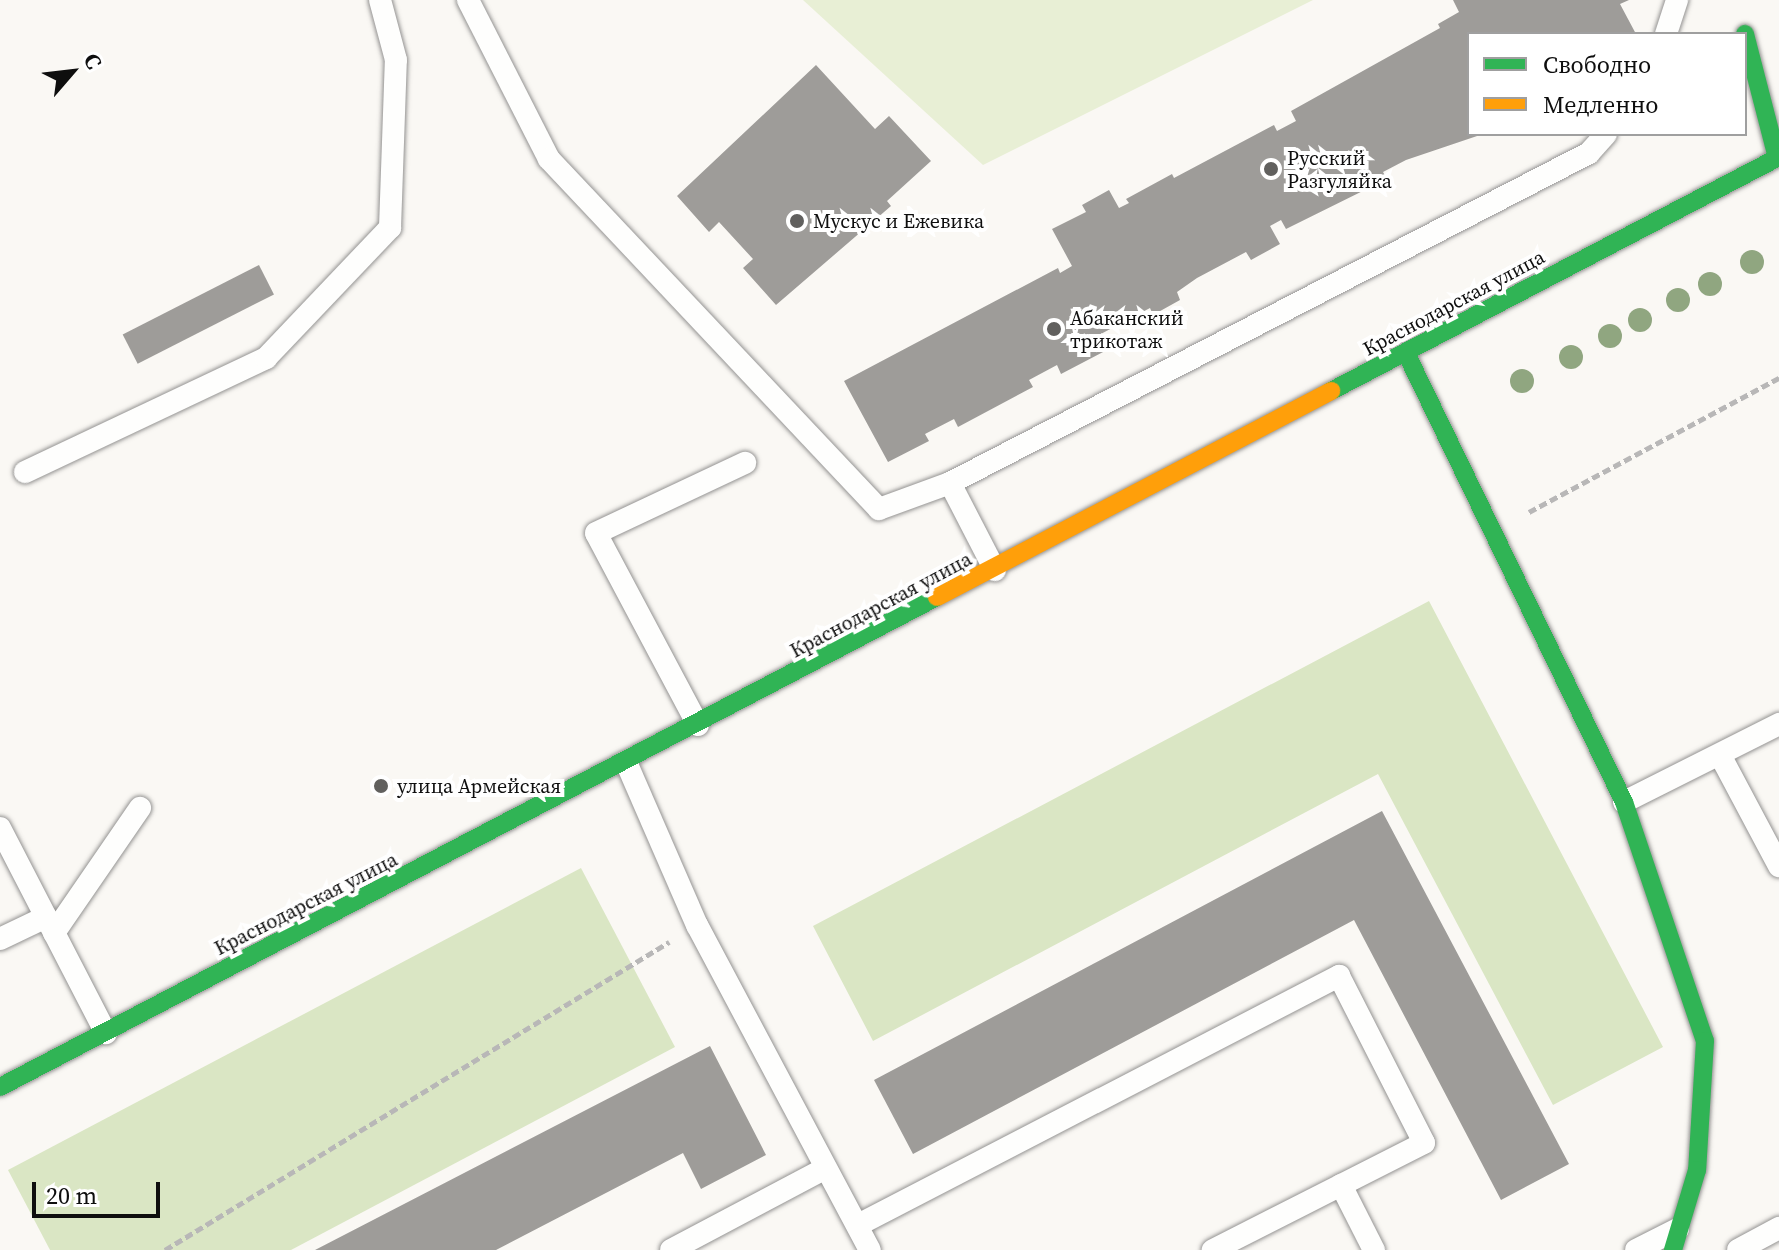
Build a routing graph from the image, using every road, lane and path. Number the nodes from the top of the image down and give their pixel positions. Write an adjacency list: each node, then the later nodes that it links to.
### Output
1 (380, 0): 13 (lane)
2 (468, 0): 14 (lane)
3 (1677, 0): 5 (lane)
4 (1740, 14): 6 (main road)
5 (1667, 32)
6 (1744, 32)
7 (1747, 41): 9 (main road)
8 (1604, 136): 14 (lane)
9 (1778, 157): 10 (main road, Краснодарская улица)
10 (1406, 353): 15 (main road); 16 (main road, Краснодарская улица)
11 (1779, 378): 15 (path)
12 (745, 463): 18 (lane)
13 (25, 472)
14 (950, 483): 16 (lane)
15 (1496, 529): 21 (main road)
16 (995, 570): 18 (main road, Краснодарская улица)
17 (1779, 724): 19 (lane)
18 (698, 725): 20 (main road, Краснодарская улица)
19 (1720, 755): 21 (lane); 24 (lane)
20 (626, 762): 26 (lane); 28 (main road, Краснодарская улица)
21 (1624, 802): 34 (main road)
22 (140, 808): 25 (lane)
23 (0, 828): 25 (lane)
24 (1779, 866)
25 (50, 925): 27 (lane); 28 (lane)
26 (697, 925): 30 (lane); 35 (path)
27 (0, 939)
28 (106, 1033): 29 (main road, Краснодарская улица)
29 (0, 1087)
30 (826, 1168): 32 (lane); 36 (lane)
31 (1341, 1185): 32 (lane); 38 (lane); 39 (lane)
32 (858, 1225): 37 (lane)
33 (1779, 1228): 41 (lane)
34 (1676, 1239): 40 (lane)
35 (165, 1250)
36 (671, 1250)
37 (870, 1250)
38 (1213, 1250)
39 (1374, 1250)
40 (1636, 1250)
41 (1738, 1250)

